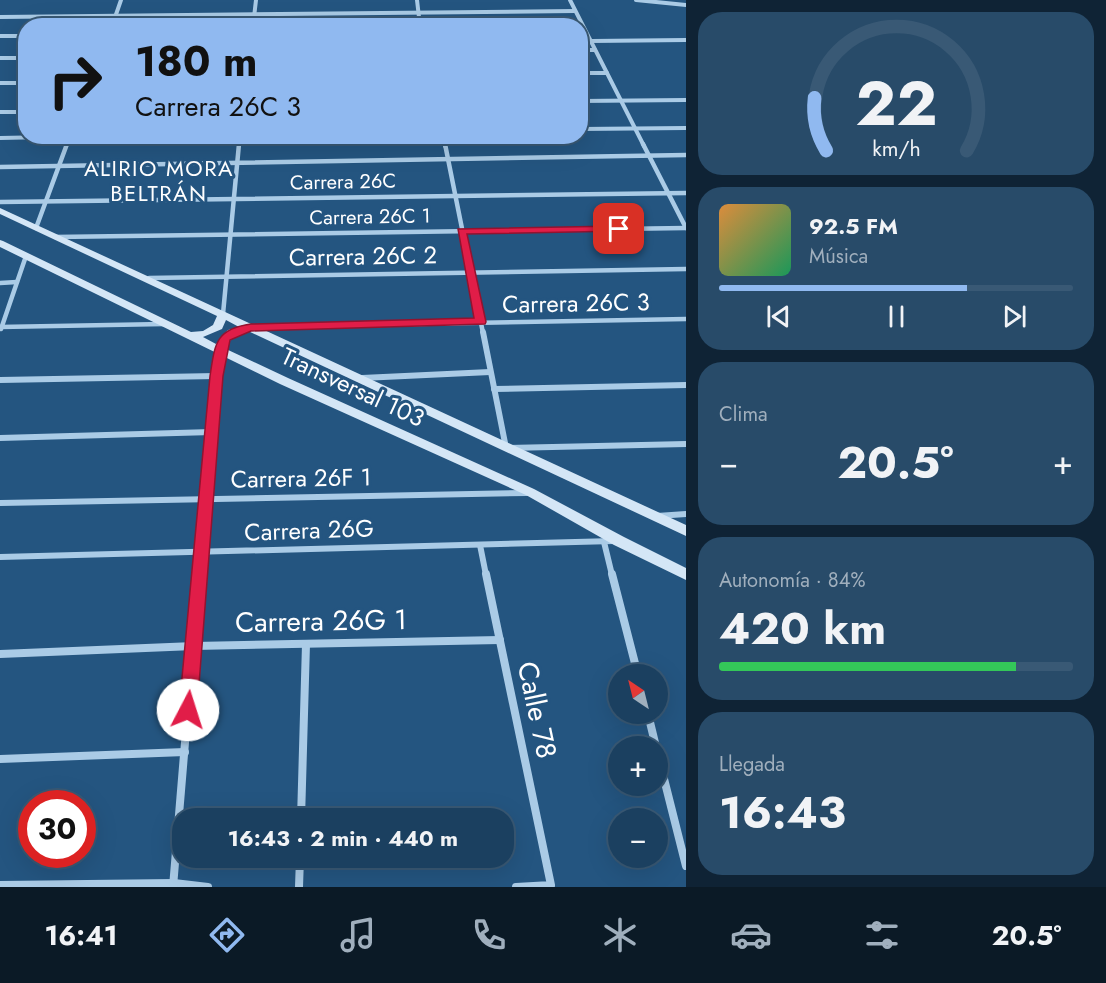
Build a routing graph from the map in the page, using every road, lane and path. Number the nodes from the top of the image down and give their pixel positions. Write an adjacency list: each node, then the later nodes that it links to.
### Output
1 (121, 0): 10 (street)
2 (256, 0): 9 (street)
3 (417, 0): 8 (street)
4 (570, 0): 7 (street)
5 (636, 0): 6 (street)
6 (686, 5)
7 (575, 10): 8 (street); 15 (street)
8 (418, 12): 9 (street); 14 (street)
9 (255, 13): 10 (street); 13 (street)
10 (116, 15): 11 (street); 12 (street)
11 (0, 17)
12 (115, 18)
13 (254, 18)
14 (419, 18)
15 (578, 18)
16 (0, 36): 17 (street)
17 (18, 36)
18 (588, 37): 20 (street)
19 (686, 40): 20 (street)
20 (591, 41): 22 (street)
21 (588, 50): 22 (street)
22 (595, 50): 26 (street)
23 (0, 58): 24 (street)
24 (18, 58)
25 (588, 73): 26 (street)
26 (607, 73): 29 (street)
27 (0, 83): 28 (street)
28 (18, 83)
29 (621, 100): 30 (street); 31 (street); 34 (street)
30 (686, 100)
31 (588, 101)
32 (0, 112): 33 (street)
33 (18, 112)
34 (636, 128): 35 (street); 36 (street); 42 (street)
35 (686, 128)
36 (588, 129)
37 (0, 138): 38 (street)
38 (18, 138)
39 (67, 144): 46 (street)
40 (239, 144): 45 (street)
41 (444, 144): 44 (street)
42 (650, 156): 43 (street); 44 (street); 49 (street)
43 (686, 156)
44 (447, 160): 45 (street); 50 (street)
45 (237, 163): 46 (street); 51 (street)
46 (59, 166): 47 (street); 53 (street)
47 (0, 168)
48 (686, 193): 49 (street, Carrera 26C)
49 (668, 194): 50 (street, Carrera 26C); 56 (street)
50 (453, 196): 51 (street, Carrera 26C); 57 (street)
51 (233, 198): 53 (street, Carrera 26C); 58 (street)
52 (0, 202): 53 (street, Carrera 26C)
53 (45, 203): 55 (street)
54 (0, 211): 55 (street, Transversal 103)
55 (36, 228): 59 (street, Transversal 103)
56 (686, 228): 57 (street, Carrera 26C 1)
57 (462, 231): 58 (street, Carrera 26C 1); 63 (street)
58 (228, 234): 59 (street, Carrera 26C 1); 64 (street)
59 (54, 237): 65 (street, Transversal 103)
60 (0, 243): 61 (street, Transversal 103)
61 (26, 256): 66 (street); 71 (street, Transversal 103)
62 (686, 269): 63 (street, Carrera 26C 2)
63 (470, 272): 64 (street, Carrera 26C 2); 70 (street)
64 (225, 276): 65 (street, Carrera 26C 2); 68 (street)
65 (148, 278): 68 (street, Transversal 103)
66 (17, 282): 67 (street); 73 (street)
67 (0, 283)
68 (223, 314): 72 (street, Transversal 103); 74 (street)
69 (686, 319): 70 (street, Carrera 26C 3)
70 (480, 322): 72 (street, Carrera 26C 3); 76 (street)
71 (167, 324): 73 (street); 74 (street, Transversal 103)
72 (251, 327): 75 (street); 78 (street, Transversal 103)
73 (0, 328)
74 (190, 335): 75 (street, Transversal 103)
75 (221, 350): 77 (street); 86 (street, Transversal 103)
76 (490, 372): 78 (street); 81 (street)
77 (216, 376): 79 (street); 82 (street)
78 (358, 379): 85 (street, Transversal 103)
79 (0, 380)
80 (686, 385): 81 (street)
81 (494, 389): 85 (street)
82 (212, 432): 83 (street); 87 (street)
83 (0, 438)
84 (686, 444): 85 (street)
85 (506, 448): 90 (street, Transversal 103)
86 (530, 492): 87 (street, Carrera 26F 1); 92 (street, Transversal 103)
87 (206, 499): 88 (street, Carrera 26F 1); 95 (street)
88 (0, 503)
89 (686, 514): 90 (street)
90 (652, 516): 91 (street, Transversal 103)
91 (686, 531)
92 (619, 541): 93 (street, Carrera 26G); 97 (street, Transversal 103)
93 (604, 542): 94 (street, Carrera 26G); 102 (street)
94 (480, 545): 95 (street, Carrera 26G); 98 (street, Calle 78)
95 (201, 552): 96 (street, Carrera 26G); 100 (street)
96 (0, 557)
97 (686, 574)
98 (500, 640): 99 (street, Carrera 26G 1); 113 (street, Calle 78)
99 (306, 644): 100 (street, Carrera 26G 1); 106 (street)
100 (194, 646): 101 (street, Carrera 26G 1); 103 (street)
101 (0, 654)
102 (635, 664)
103 (184, 752): 104 (street); 110 (street)
104 (0, 759)
105 (668, 793): 107 (street)
106 (301, 808)
107 (686, 866)
108 (300, 868): 112 (street)
109 (0, 885): 110 (street)
110 (174, 885): 111 (street)
111 (208, 887)
112 (299, 887)
113 (516, 887)

